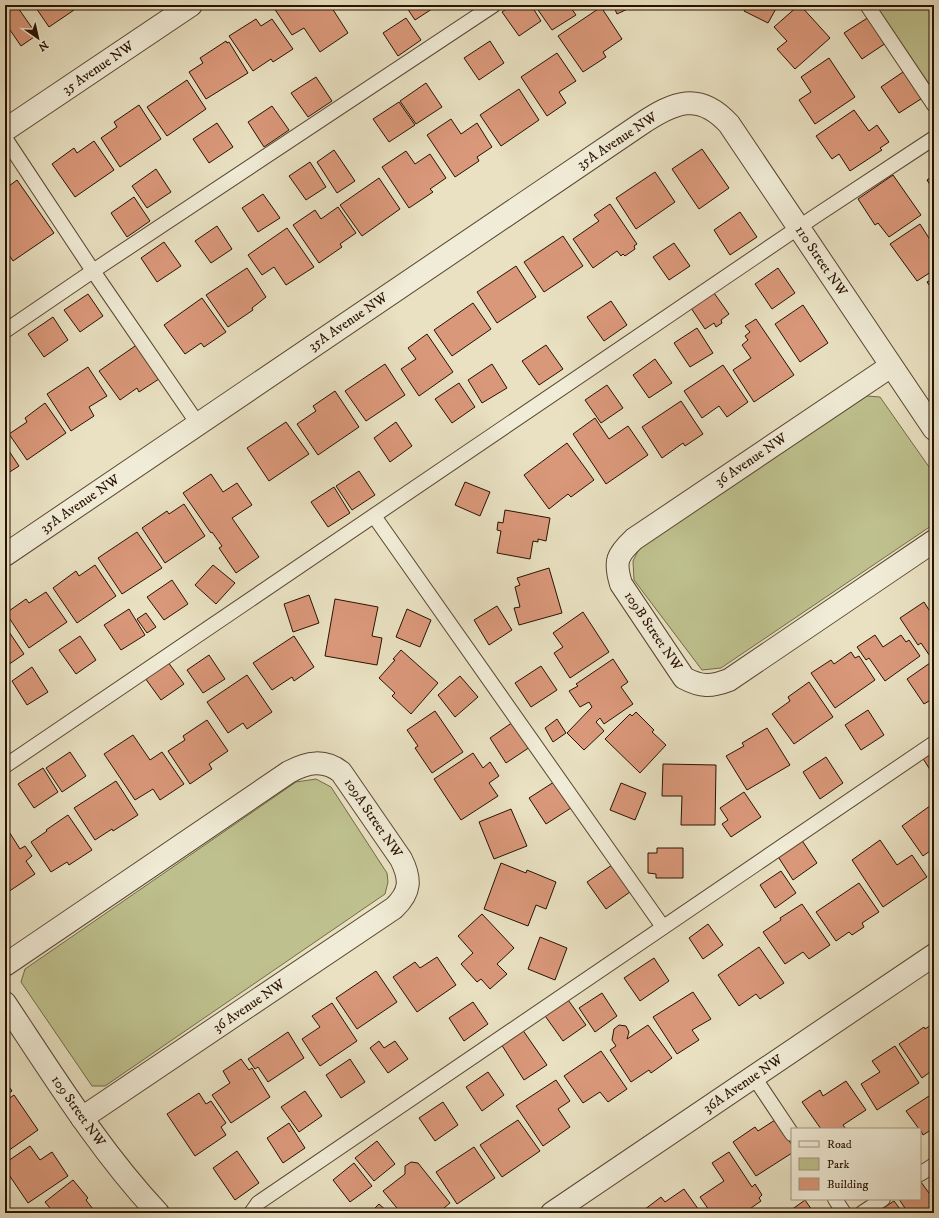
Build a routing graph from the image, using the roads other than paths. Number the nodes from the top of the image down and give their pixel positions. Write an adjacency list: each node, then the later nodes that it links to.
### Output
1 (191, 5): 6 (street, 35 Avenue NW)
2 (494, 5): 10 (lane)
3 (867, 5): 5 (lane)
4 (698, 103): 9 (street, 110 Street NW); 13 (street, 35A Avenue NW)
5 (934, 105)
6 (5, 130)
7 (5, 138): 10 (lane)
8 (934, 138): 9 (lane)
9 (799, 228): 12 (street, 110 Street NW); 15 (lane)
10 (93, 271): 11 (lane); 13 (lane)
11 (5, 332)
12 (891, 366): 14 (street, 110 Street NW); 18 (street, 36 Avenue NW)
13 (198, 424): 17 (street, 35A Avenue NW)
14 (934, 429)
15 (374, 516): 20 (lane); 22 (lane)
16 (934, 541): 18 (street, 109B Street NW)
17 (5, 555)
18 (617, 561)
19 (934, 743): 22 (lane)
20 (5, 766)
21 (408, 886): 24 (street, 109A Street NW); 27 (street, 36 Avenue NW)
22 (663, 927): 34 (lane)
23 (934, 954): 26 (street, 36A Avenue NW)
24 (5, 965)
25 (5, 1003): 27 (street, 109 Street NW)
26 (754, 1076): 28 (lane); 35 (street, 36A Avenue NW)
27 (82, 1118): 33 (street, 109 Street NW)
28 (791, 1132)
29 (934, 1165): 30 (lane)
30 (921, 1173)
31 (836, 1200): 36 (lane)
32 (882, 1200): 37 (lane)
33 (158, 1213)
34 (251, 1213)
35 (552, 1213)
36 (844, 1213)
37 (862, 1213)

